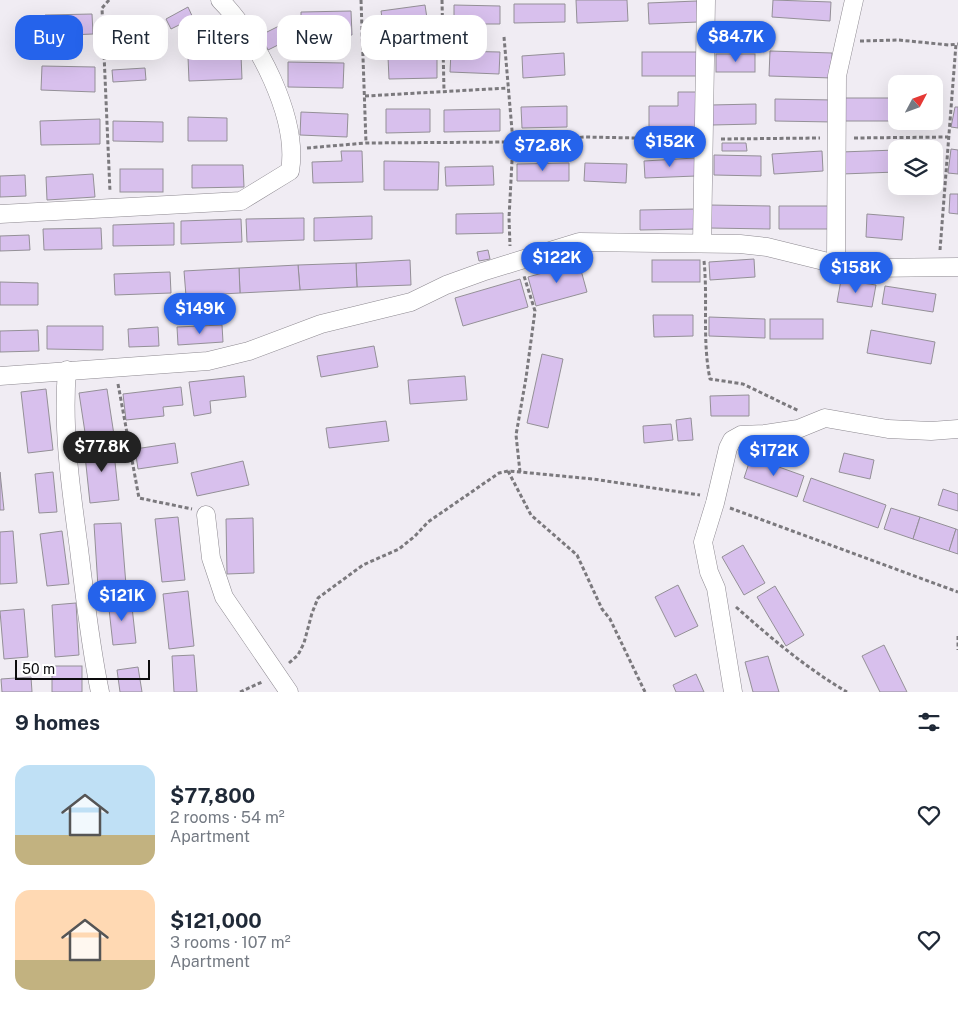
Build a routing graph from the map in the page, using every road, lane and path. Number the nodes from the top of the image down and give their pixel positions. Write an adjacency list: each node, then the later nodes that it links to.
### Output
1 (109, 0): 19 (path)
2 (220, 0): 18 (street)
3 (361, 0): 12 (path)
4 (442, 0): 11 (path)
5 (706, 0): 15 (street)
6 (854, 0): 8 (street)
7 (504, 37): 10 (path)
8 (845, 41): 9 (path); 14 (street)
9 (957, 44): 13 (path)
10 (508, 88): 11 (path); 16 (path)
11 (444, 92): 12 (path)
12 (365, 96): 17 (path)
13 (948, 137): 14 (path); 25 (path)
14 (836, 138): 15 (path); 23 (street)
15 (704, 139): 16 (path); 21 (street)
16 (513, 142): 17 (path); 22 (path)
17 (366, 143): 18 (path)
18 (291, 149): 19 (street)
19 (111, 207): 20 (street)
20 (0, 214)
21 (702, 243): 22 (street); 23 (street); 29 (path)
22 (515, 260): 26 (street); 32 (path)
23 (836, 264): 25 (street)
24 (958, 267): 25 (street)
25 (939, 268)
26 (115, 368): 27 (street); 34 (path)
27 (66, 370): 28 (street); 40 (street)
28 (0, 376)
29 (826, 418): 30 (street); 33 (street)
30 (958, 430)
31 (508, 471): 32 (path); 39 (path); 43 (path)
32 (520, 472): 33 (path)
33 (716, 500): 35 (street); 36 (path)
34 (206, 515): 39 (street)
35 (716, 588): 44 (street); 45 (path)
36 (958, 592)
37 (958, 636): 38 (path)
38 (958, 650)
39 (276, 674): 41 (path); 42 (street)
40 (100, 692)
41 (240, 692)
42 (289, 692)
43 (645, 692)
44 (733, 692)
45 (847, 692)

